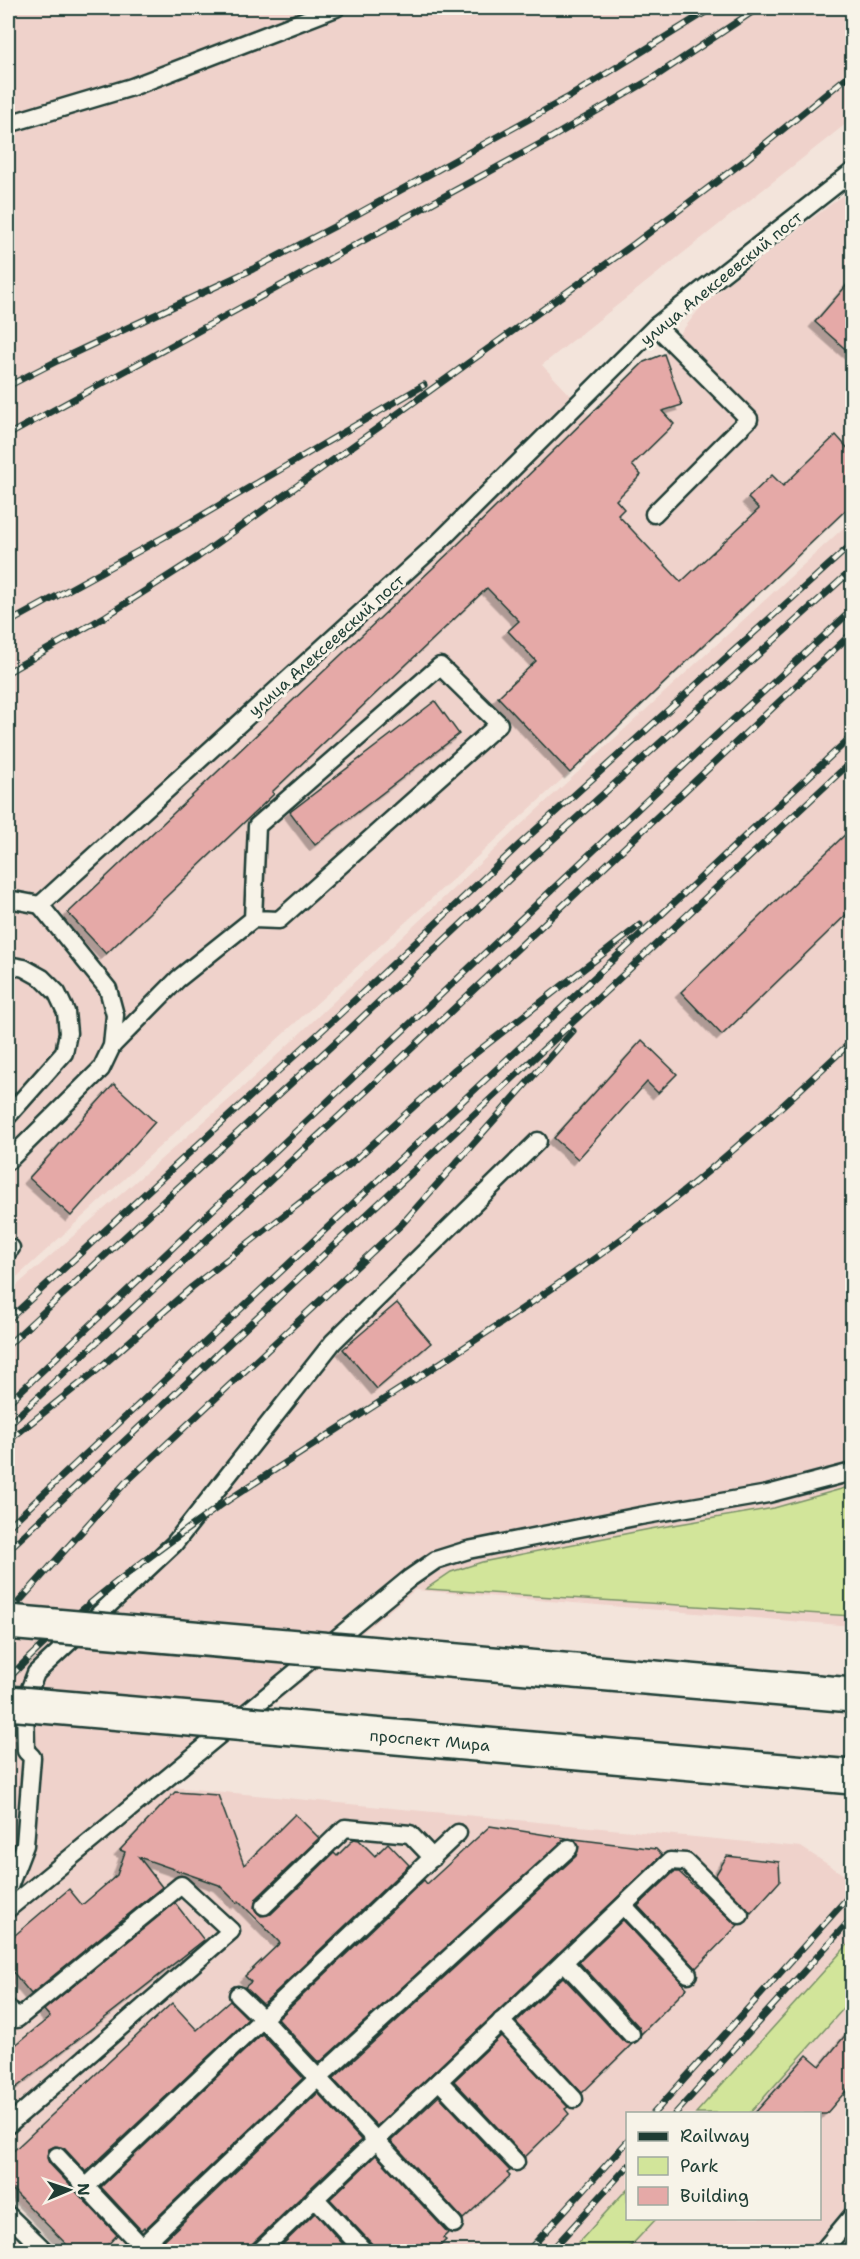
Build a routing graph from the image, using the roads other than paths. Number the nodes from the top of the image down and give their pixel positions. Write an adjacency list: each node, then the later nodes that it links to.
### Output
1 (336, 8): 2 (lane)
2 (8, 124)
3 (852, 172): 4 (lane, улица Алексеевский пост)
4 (656, 326): 5 (lane); 7 (lane, улица Алексеевский пост)
5 (654, 514)
6 (8, 899): 7 (lane)
7 (40, 905): 10 (lane)
8 (253, 919): 8 (lane); 10 (lane)
9 (8, 965): 11 (lane)
10 (112, 1046): 13 (lane)
11 (8, 1116)
12 (538, 1141): 22 (lane)
13 (8, 1161)
14 (852, 1472): 25 (lane)
15 (8, 1622): 16 (main road, bridge)
16 (852, 1695)
17 (8, 1703): 18 (main road, проспект Мира, bridge)
18 (852, 1777)
19 (458, 1833): 21 (lane)
20 (568, 1848): 34 (lane)
21 (433, 1858): 23 (lane); 31 (lane)
22 (8, 1888)
23 (264, 1906)
24 (624, 1906): 26 (lane); 27 (lane); 28 (lane)
25 (8, 1909)
26 (740, 1915)
27 (564, 1962): 32 (lane); 33 (lane)
28 (688, 1974)
29 (238, 1995): 31 (lane)
30 (8, 2008): 37 (lane)
31 (263, 2019): 34 (lane); 41 (lane)
32 (501, 2021): 35 (lane); 36 (lane)
33 (631, 2034)
34 (317, 2079): 38 (lane); 46 (lane)
35 (439, 2080): 38 (lane); 40 (lane)
36 (574, 2099)
37 (8, 2125)
38 (376, 2141): 42 (lane); 45 (lane)
39 (57, 2156): 41 (lane)
40 (516, 2162)
41 (86, 2187): 46 (lane)
42 (315, 2198): 48 (lane); 49 (lane)
43 (8, 2215): 47 (lane)
44 (852, 2216): 50 (lane)
45 (454, 2224)
46 (141, 2250)
47 (46, 2252)
48 (259, 2252)
49 (365, 2252)
50 (822, 2252)

